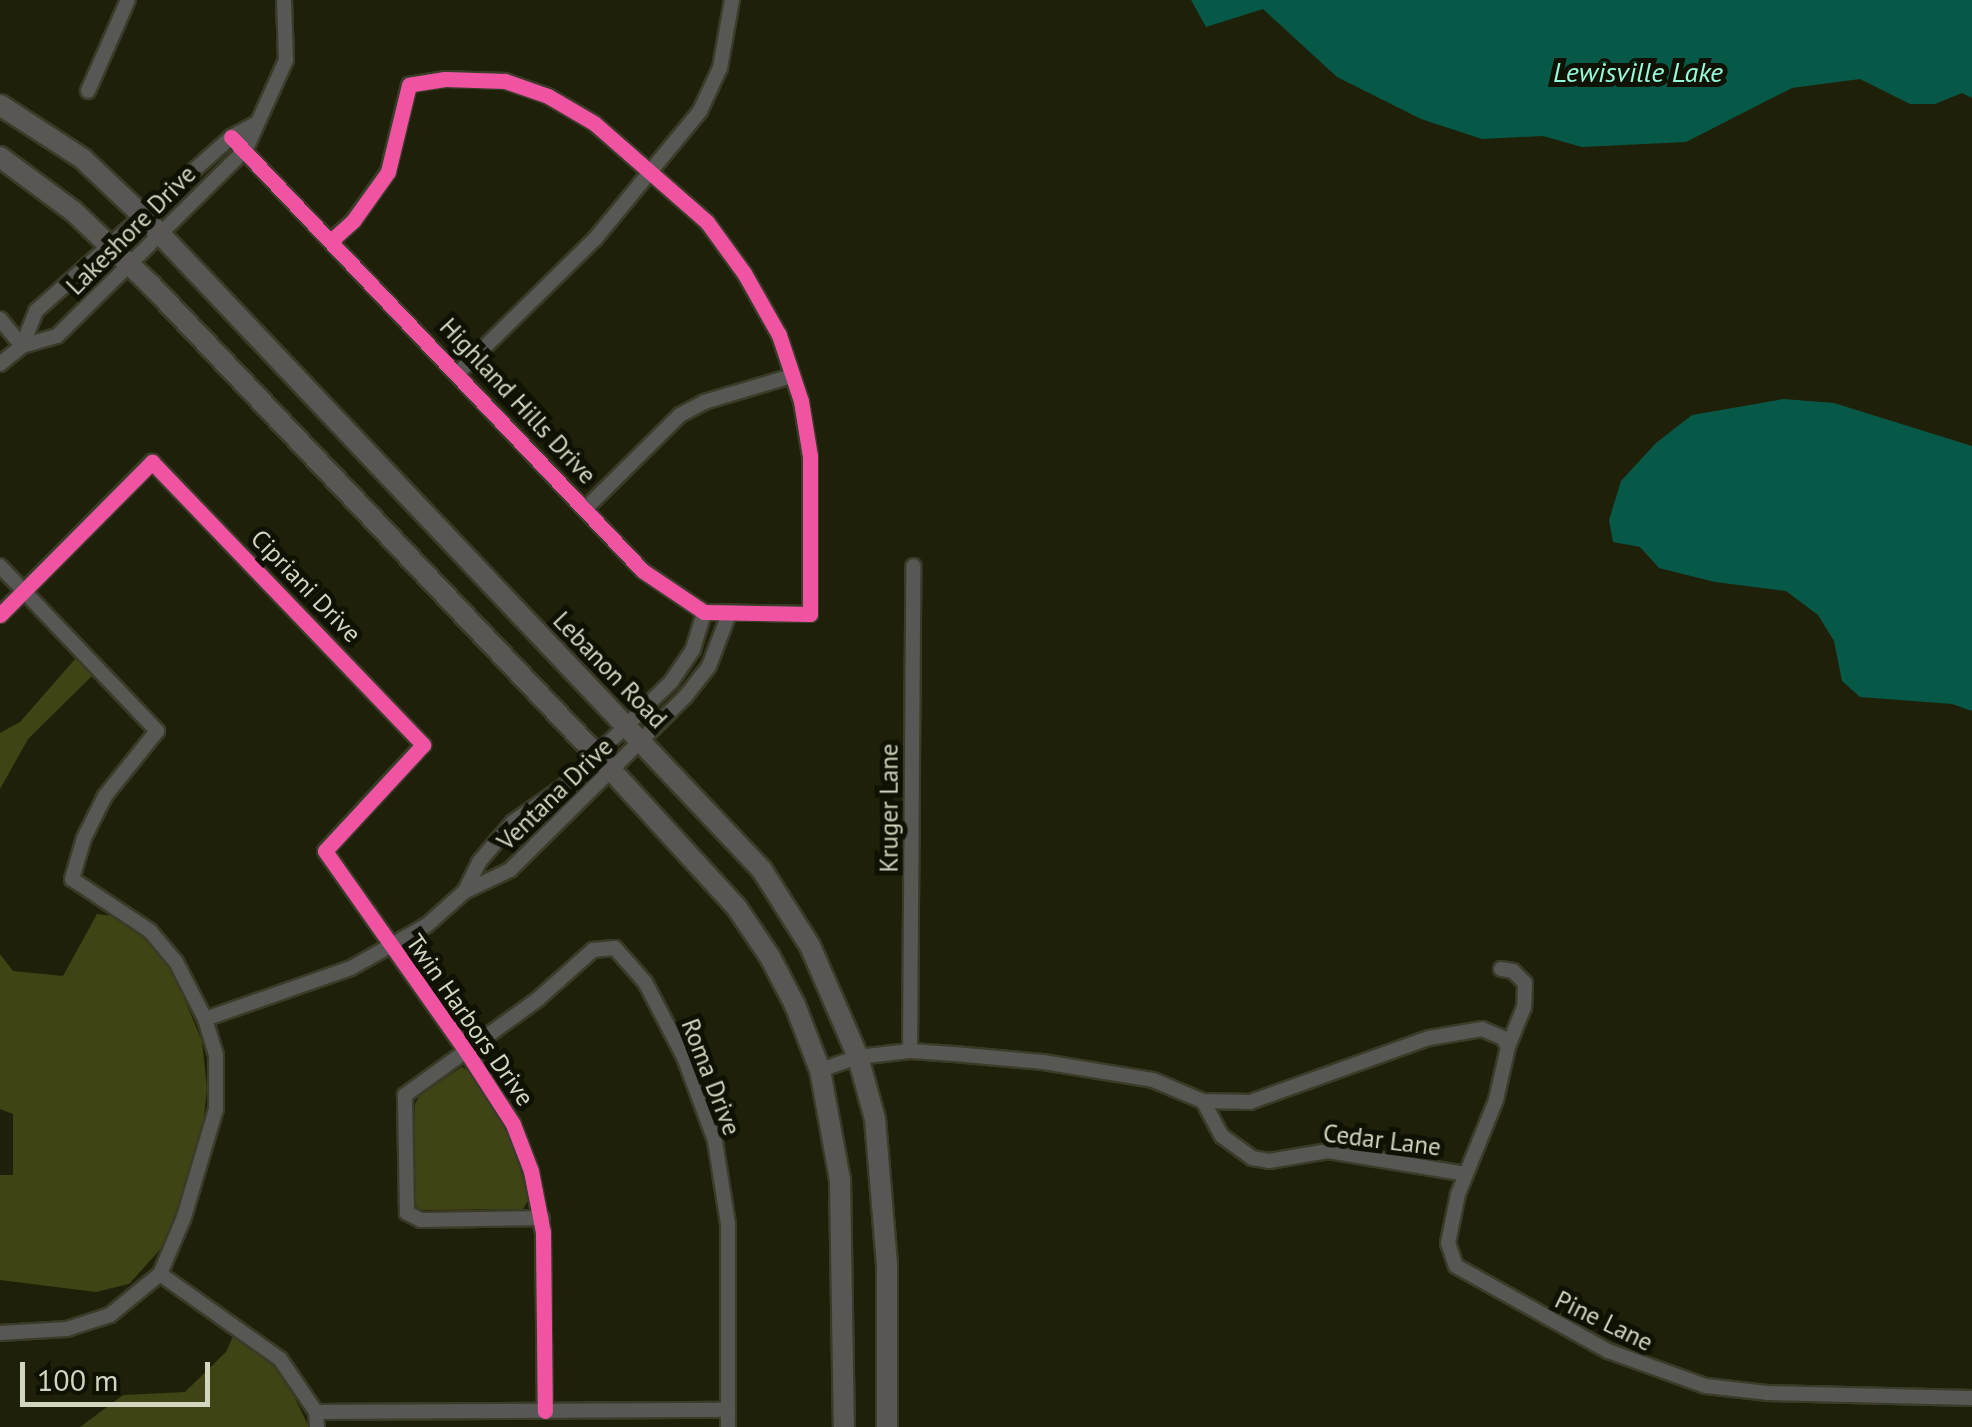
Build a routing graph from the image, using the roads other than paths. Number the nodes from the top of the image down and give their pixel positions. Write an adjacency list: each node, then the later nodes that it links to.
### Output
1 (128, 0): 4 (street)
2 (284, 0): 6 (street, Lakeshore Drive)
3 (732, 0): 10 (street)
4 (88, 91)
5 (0, 106): 11 (main road, Lebanon Road)
6 (254, 125): 7 (street, Lakeshore Drive); 8 (street, Lakeshore Drive)
7 (231, 136): 8 (street, Highland Hills Drive); 11 (street, Lakeshore Drive)
8 (246, 149): 12 (street, Lakeshore Drive); 13 (street, Highland Hills Drive)
9 (0, 157): 14 (main road)
10 (650, 170): 13 (street); 19 (street); 20 (street)
11 (143, 216): 12 (main road, Lebanon Road); 14 (street, Lakeshore Drive)
12 (158, 232): 15 (street, Lakeshore Drive); 28 (main road, Lebanon Road)
13 (332, 240): 19 (street, Highland Hills Drive)
14 (110, 246): 15 (main road); 17 (street, Lakeshore Drive)
15 (127, 262): 17 (street, Lakeshore Drive); 30 (main road)
16 (0, 319): 17 (street)
17 (22, 346): 18 (street, Lakeshore Drive)
18 (0, 364)
19 (458, 373): 21 (street, Highland Hills Drive)
20 (792, 376): 21 (street); 26 (street, Highland Hills Drive)
21 (586, 509): 25 (street, Highland Hills Drive)
22 (0, 566): 24 (street)
23 (912, 566): 38 (street, Kruger Lane)
24 (24, 592): 27 (street); 32 (street, Cipriani Drive); 36 (street)
25 (704, 612): 26 (street, Highland Hills Drive); 28 (street, Ventana Drive)
26 (729, 614): 29 (street, Ventana Drive)
27 (0, 615)
28 (625, 722): 29 (main road, Lebanon Road); 30 (street, Ventana Drive)
29 (643, 741): 31 (street, Ventana Drive); 40 (main road, Lebanon Road)
30 (596, 754): 31 (main road); 33 (street, Ventana Drive)
31 (613, 772): 33 (street, Ventana Drive); 41 (main road)
32 (324, 850): 34 (street, Twin Harbors Drive)
33 (464, 892): 34 (street, Ventana Drive)
34 (390, 948): 36 (street, Ventana Drive); 39 (street, Twin Harbors Drive)
35 (1502, 970): 37 (street, Pine Lane)
36 (206, 1020): 45 (street)
37 (1508, 1047): 42 (street); 43 (street, Pine Lane)
38 (910, 1050): 40 (street); 42 (street)
39 (466, 1052): 44 (street, Twin Harbors Drive); 44 (street); 48 (street, Roma Drive)
40 (858, 1057): 41 (street); 53 (main road, Lebanon Road)
41 (820, 1070): 52 (main road)
42 (1203, 1100): 43 (street, Cedar Lane)
43 (1465, 1174): 47 (street, Pine Lane)
44 (542, 1218): 49 (street, Twin Harbors Drive)
45 (160, 1274): 46 (street); 50 (street)
46 (0, 1333)
47 (1972, 1398)
48 (728, 1410): 49 (street); 51 (street, Roma Drive)
49 (545, 1411): 50 (street)
50 (317, 1419)
51 (728, 1427)
52 (844, 1427)
53 (887, 1427)

